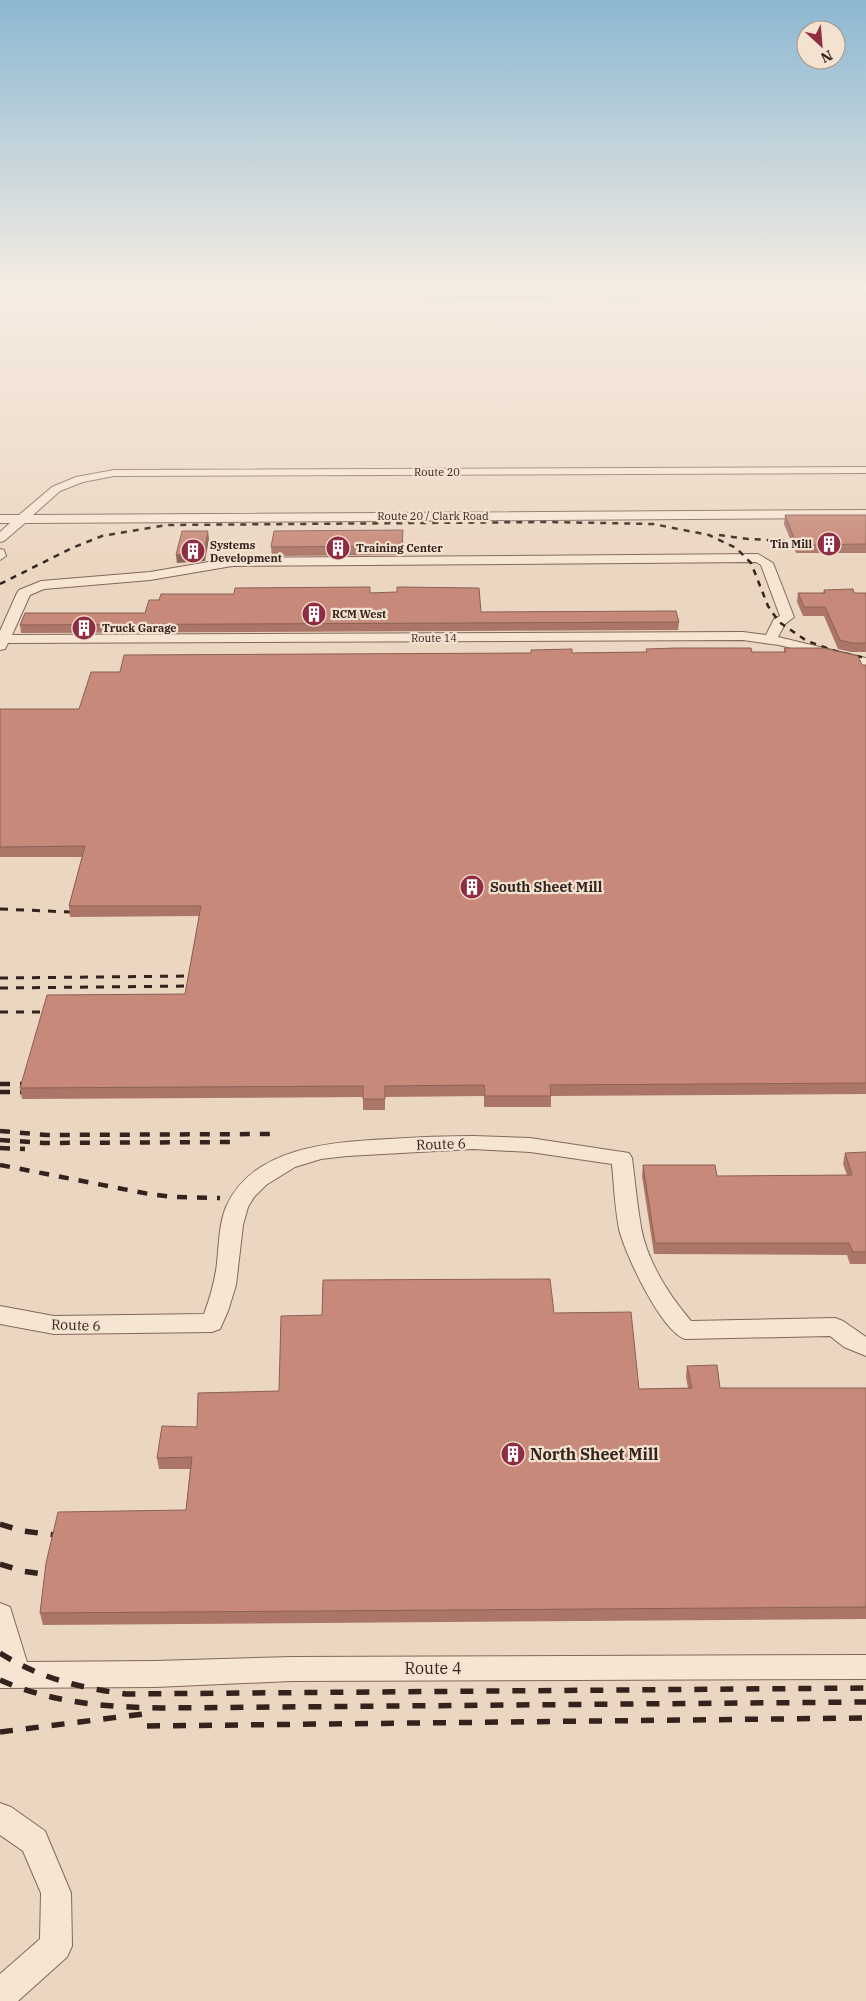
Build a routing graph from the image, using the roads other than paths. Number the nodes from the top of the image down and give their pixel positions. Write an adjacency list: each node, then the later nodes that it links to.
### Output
1 (866, 470): 4 (street, Route 20)
2 (866, 514): 4 (street, Route 20 / Clark Road)
3 (0, 518): 4 (street, Route 20 / Clark Road)
4 (22, 518): 5 (street)
5 (0, 538)
6 (770, 640): 7 (street, Route 14); 7 (street); 8 (street, Route 14)
7 (1, 641)
8 (866, 662)
9 (0, 1316): 10 (street, Route 6)
10 (866, 1347)
11 (0, 1615): 13 (street)
12 (866, 1667): 13 (street, Route 4)
13 (8, 1674)
14 (0, 1817): 15 (street)
15 (0, 1994)

